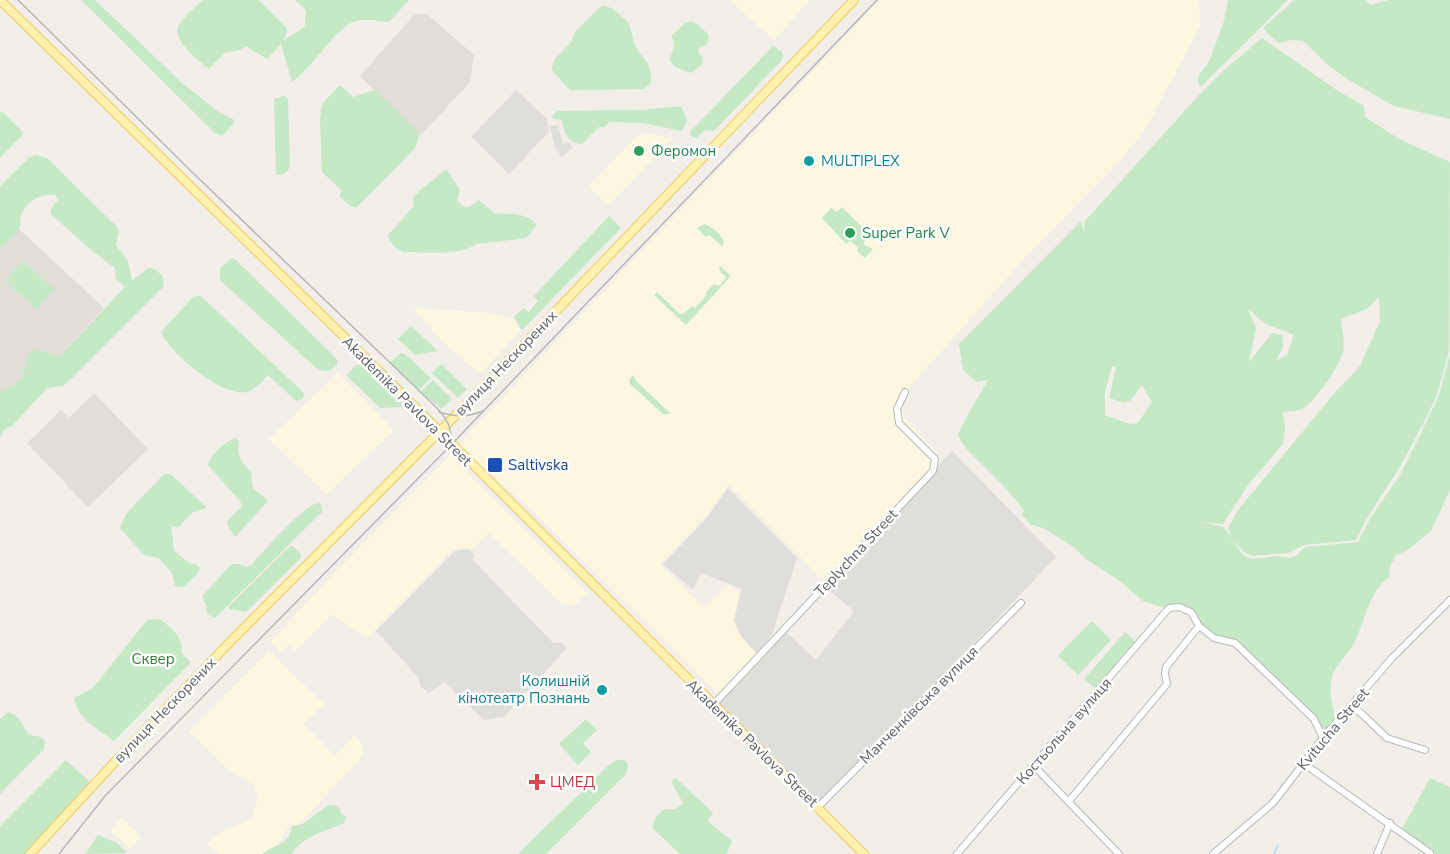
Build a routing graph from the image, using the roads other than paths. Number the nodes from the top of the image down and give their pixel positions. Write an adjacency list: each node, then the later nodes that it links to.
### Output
1 (0, 0): 4 (main road, Akademika Pavlova Street)
2 (854, 0): 4 (main road, вулиця Нескорених)
3 (905, 392): 8 (street, Teplychna Street)
4 (439, 432): 8 (main road, Akademika Pavlova Street); 18 (main road, вулиця Нескорених)
5 (1450, 600): 9 (street, Kvitucha Street)
6 (1021, 603): 15 (street, Манченківська вулиця)
7 (1199, 626): 10 (street); 13 (street, Костьольна вулиця); 14 (street)
8 (713, 705): 15 (main road, Akademika Pavlova Street)
9 (1351, 706): 10 (street, Kvitucha Street); 11 (street)
10 (1323, 738): 12 (street, Kvitucha Street)
11 (1425, 750)
12 (1303, 763): 16 (street); 22 (street, Kvitucha Street)
13 (1034, 766): 14 (street); 20 (street, Костьольна вулиця)
14 (1069, 801): 21 (street)
15 (818, 807): 19 (main road, Akademika Pavlova Street)
16 (1390, 823): 17 (street); 23 (street)
17 (1430, 853)
18 (30, 854)
19 (864, 854)
20 (957, 854)
21 (1119, 854)
22 (1213, 854)
23 (1377, 854)

